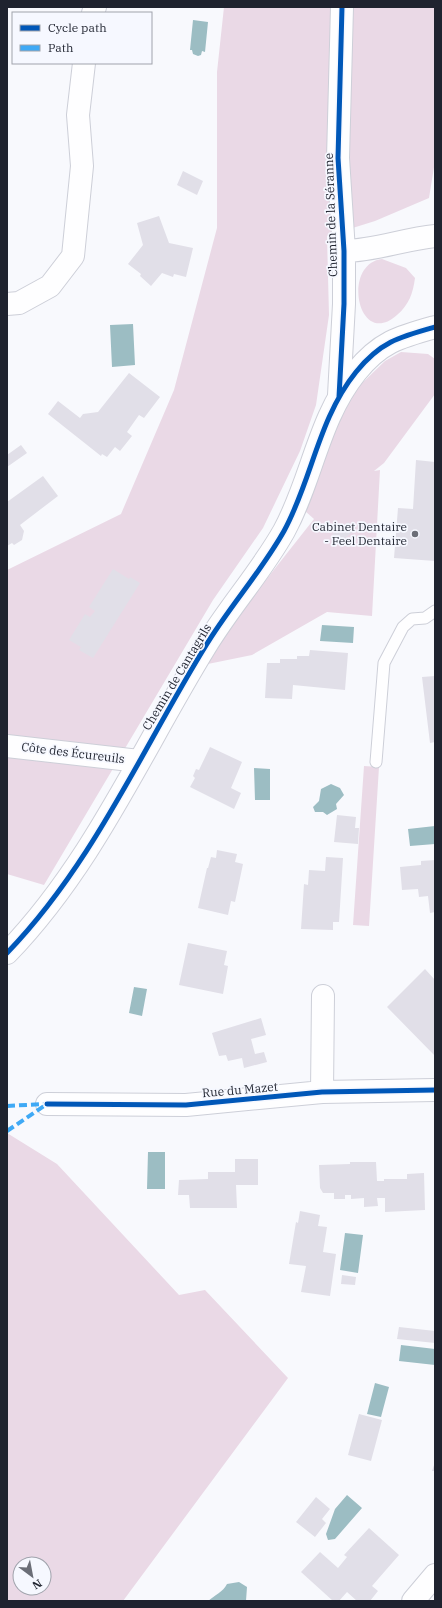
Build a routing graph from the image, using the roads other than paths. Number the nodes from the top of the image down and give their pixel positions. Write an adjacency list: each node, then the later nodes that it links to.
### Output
1 (342, 7): 4 (street, Chemin de la Séranne)
2 (84, 64): 5 (street)
3 (435, 236): 4 (street)
4 (344, 251): 7 (street, Chemin de la Séranne)
5 (7, 304)
6 (435, 327): 8 (street)
7 (342, 350): 8 (street, Chemin de Cantagrils)
8 (339, 397): 11 (street, Chemin de Cantagrils)
9 (435, 611): 12 (lane)
10 (7, 746): 11 (street, Côte des Écureuils)
11 (139, 761): 13 (street, Chemin de Cantagrils)
12 (376, 762)
13 (7, 953)
14 (323, 996): 16 (street)
15 (435, 1090): 16 (street, Rue du Mazet)
16 (322, 1092): 17 (street, Rue du Mazet)
17 (47, 1104)
18 (435, 1575): 19 (street)
19 (413, 1601)

